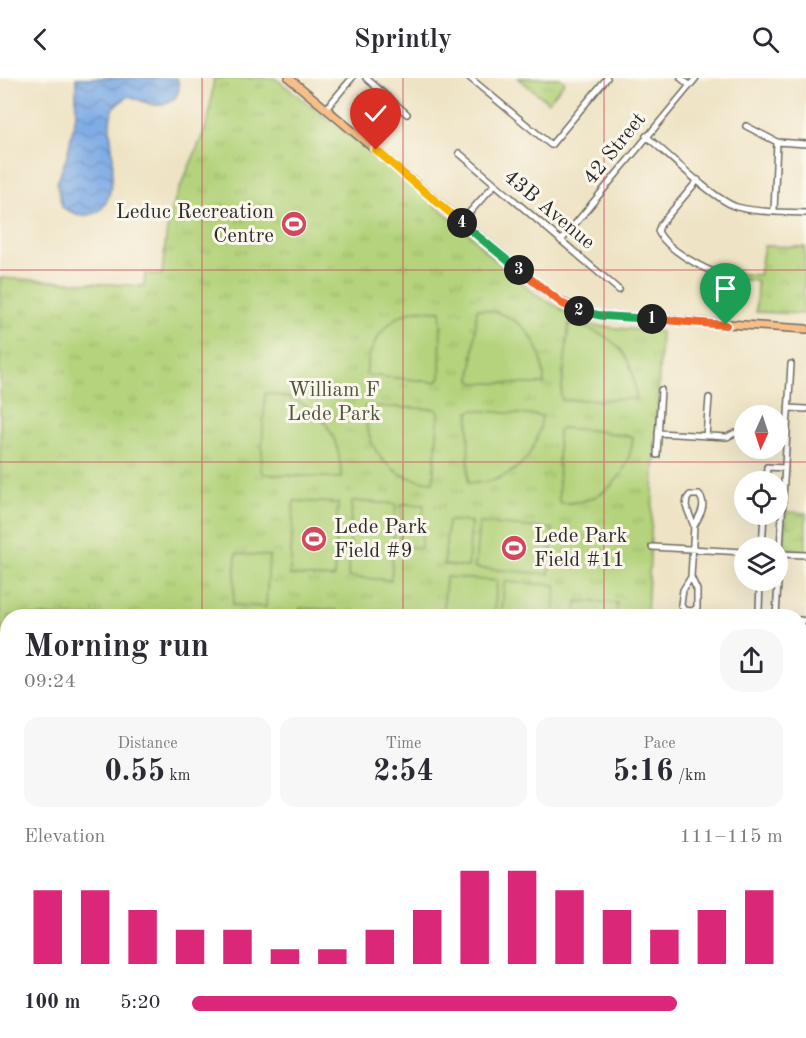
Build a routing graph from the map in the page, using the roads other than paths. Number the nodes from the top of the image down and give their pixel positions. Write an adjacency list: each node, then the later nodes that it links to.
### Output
1 (289, 78): 9 (main road)
2 (352, 78): 9 (street)
3 (366, 78): 10 (street)
4 (470, 78): 5 (street)
5 (607, 78)
6 (681, 78): 8 (street)
7 (696, 78): 8 (street, 42 Street)
8 (689, 85): 12 (street, 42 Street)
9 (327, 109): 20 (main road)
10 (407, 114)
11 (746, 126): 13 (street)
12 (646, 136): 16 (street); 21 (street, 42 Street)
13 (777, 142): 14 (street); 18 (street)
14 (806, 144)
15 (459, 153): 17 (street, 43B Avenue)
16 (698, 180): 18 (street); 22 (street)
17 (494, 185): 20 (street); 21 (street, 43B Avenue)
18 (774, 211): 19 (street)
19 (806, 213)
20 (461, 222): 24 (main road)
21 (561, 241): 23 (street, 43B Avenue)
22 (723, 275)
23 (619, 290)
24 (806, 329)
25 (791, 364): 28 (street)
26 (661, 390): 30 (street)
27 (709, 398): 32 (street)
28 (788, 408): 29 (street)
29 (806, 409)
30 (658, 433): 32 (street); 33 (street)
31 (734, 434): 32 (street)
32 (706, 436)
33 (657, 455)
34 (785, 459): 35 (street)
35 (784, 468): 36 (street); 38 (street)
36 (767, 471)
37 (694, 526): 37 (street); 40 (street)
38 (779, 537)
39 (652, 547): 40 (street)
40 (692, 549): 41 (street); 44 (street)
41 (734, 551)
42 (788, 554): 43 (street)
43 (806, 555)
44 (691, 577): 47 (street); 48 (street)
45 (760, 591): 49 (street)
46 (777, 591): 50 (street)
47 (684, 609)
48 (696, 609)
49 (759, 609)
50 (776, 609)

